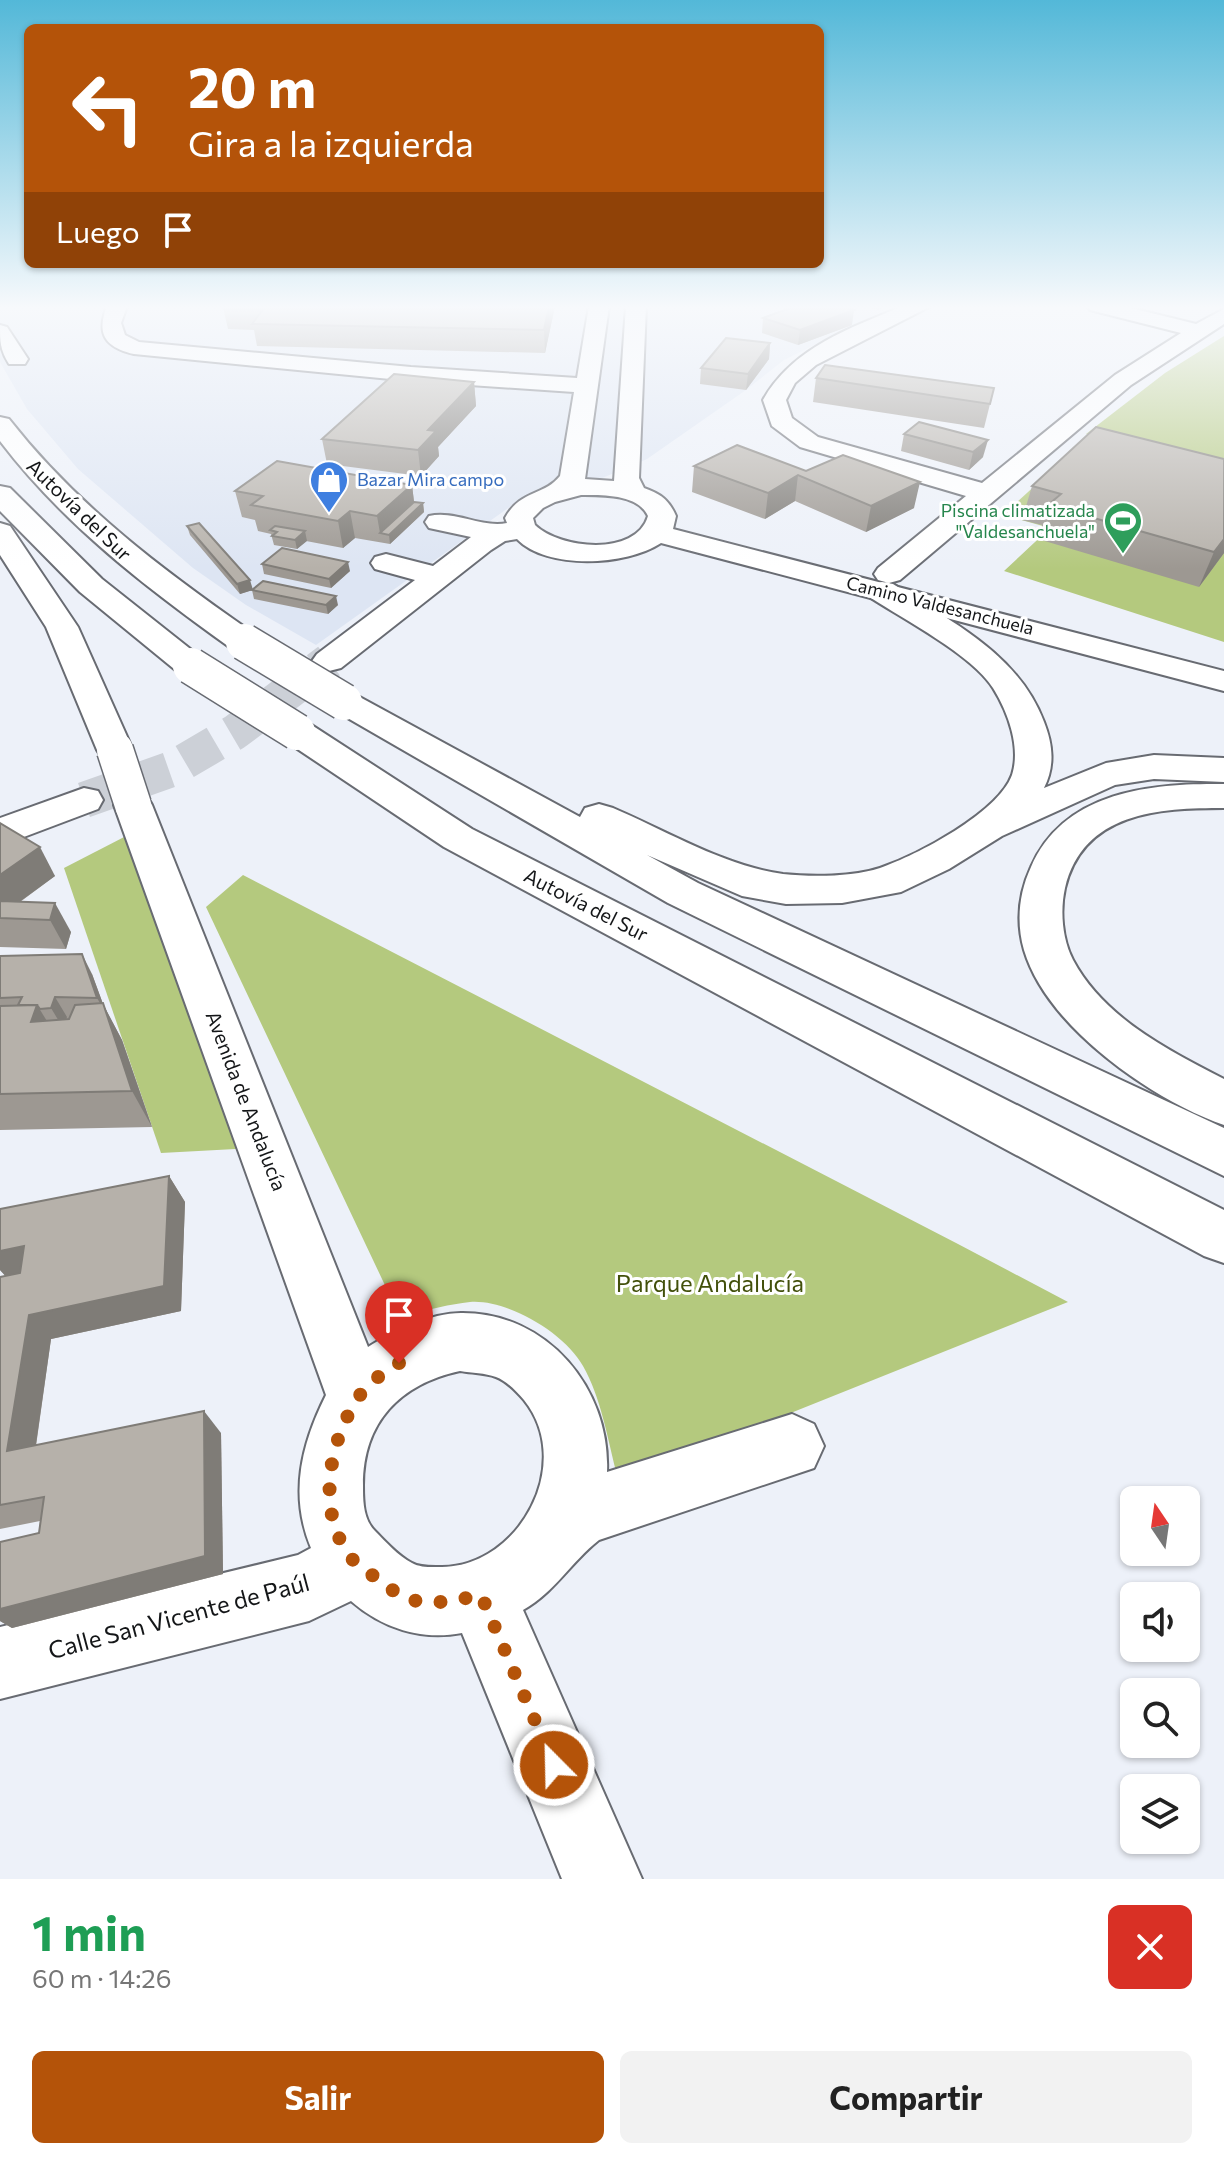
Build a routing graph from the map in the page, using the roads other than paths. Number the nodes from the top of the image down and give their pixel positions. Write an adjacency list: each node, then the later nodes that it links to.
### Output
1 (586, 394): 8 (main road)
2 (631, 394): 9 (main road)
3 (777, 394): 11 (main road)
4 (1106, 394): 6 (main road)
5 (0, 424): 22 (main road, Autovía del Sur, bridge)
6 (1049, 441): 7 (main road); 11 (main road)
7 (1076, 449)
8 (564, 489): 9 (main road); 14 (main road)
9 (633, 492): 13 (main road)
10 (0, 494): 30 (main road, Autovía del Sur, bridge)
11 (989, 494): 18 (main road)
12 (439, 522): 14 (main road)
13 (659, 525): 14 (main road); 18 (main road, Camino Valdesanchuela)
14 (509, 531): 17 (main road)
15 (0, 532): 31 (main road, Avenida de Andalucía, bridge)
16 (386, 563): 17 (main road)
17 (437, 576): 20 (main road)
18 (885, 583): 19 (main road, Camino Valdesanchuela); 21 (main road, Camino Valdesanchuela); 26 (main road)
19 (1224, 660)
20 (329, 661)
21 (1224, 681)
22 (389, 728): 26 (main road); 29 (main road, Autovía del Sur)
23 (1224, 770): 26 (main road)
24 (1224, 796): 28 (main road)
25 (84, 800): 27 (main road)
26 (988, 827)
27 (0, 833)
28 (1224, 1104)
29 (1224, 1153)
30 (1224, 1238)
31 (358, 1398): 33 (main road); 34 (main road)
32 (792, 1446): 33 (main road)
33 (555, 1533): 35 (main road)
34 (354, 1561): 35 (main road); 36 (main road, Calle San Vicente de Paúl)
35 (481, 1595): 37 (main road)
36 (0, 1663)
37 (602, 1879)

